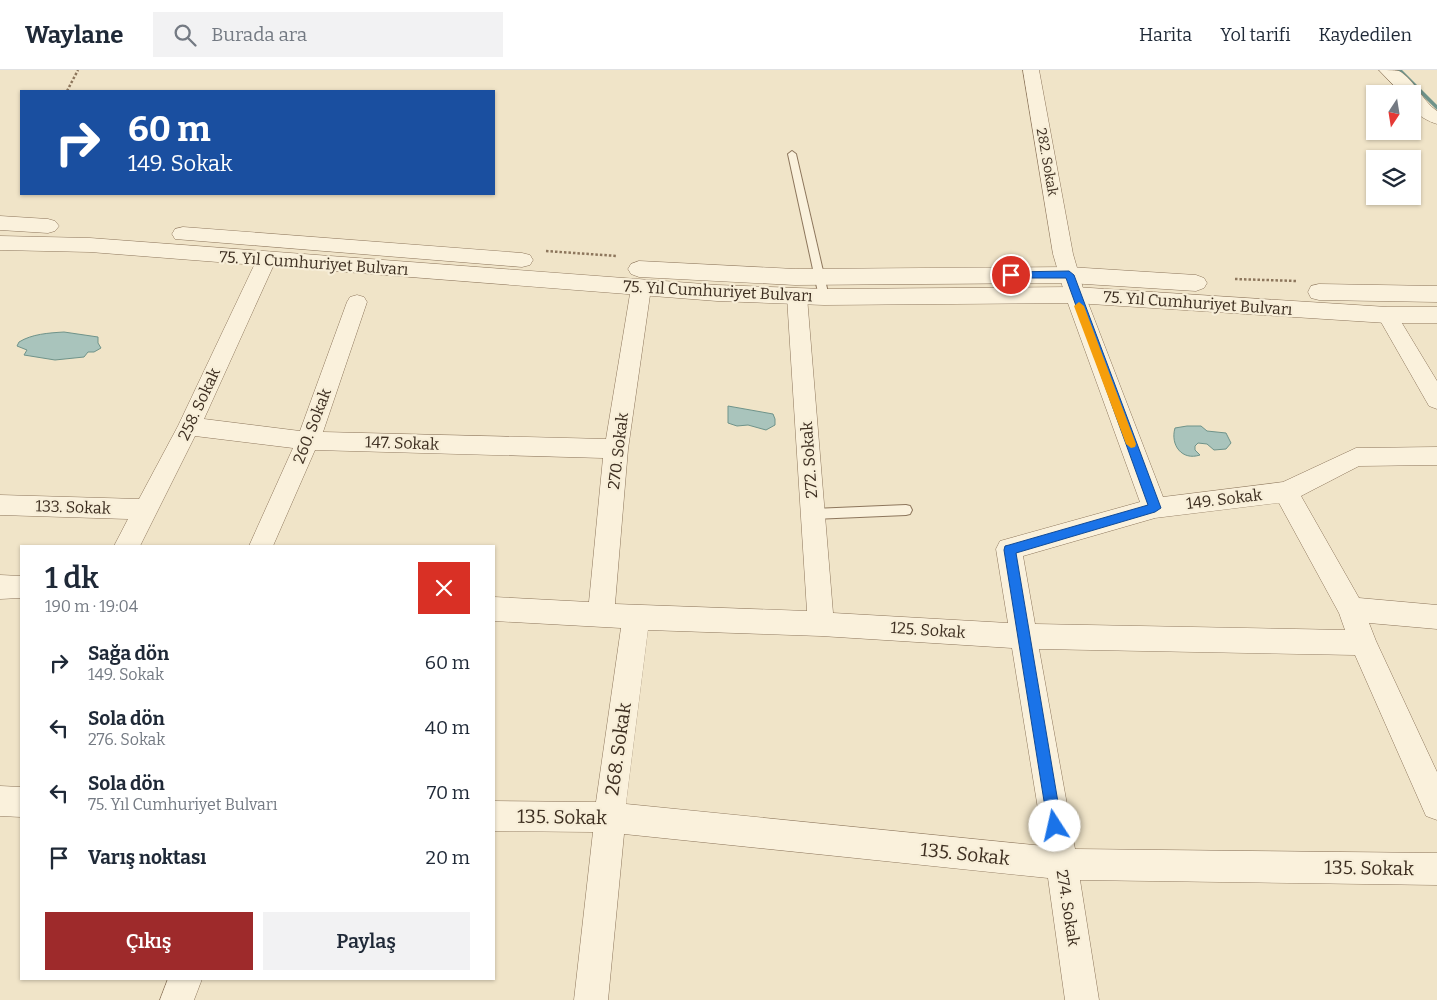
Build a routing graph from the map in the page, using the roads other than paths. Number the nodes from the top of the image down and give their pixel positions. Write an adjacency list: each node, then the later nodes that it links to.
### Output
1 (1031, 70): 10 (street, 282. Sokak)
2 (1387, 70): 3 (street)
3 (1404, 85)
4 (1421, 106): 5 (street)
5 (1437, 119)
6 (792, 154): 11 (lane)
7 (0, 223): 11 (street, 75. Yıl Cumhuriyet Bulvarı)
8 (0, 243): 9 (street, 75. Yıl Cumhuriyet Bulvarı)
9 (266, 260): 12 (street, 75. Yıl Cumhuriyet Bulvarı); 19 (street, 258. Sokak)
10 (1069, 275): 11 (street, 75. Yıl Cumhuriyet Bulvarı); 13 (street, 75. Yıl Cumhuriyet Bulvarı); 16 (street, 75. Yıl Cumhuriyet Bulvarı); 25 (street, 282. Sokak)
11 (821, 287): 14 (street, 75. Yıl Cumhuriyet Bulvarı)
12 (641, 288): 14 (street, 75. Yıl Cumhuriyet Bulvarı); 21 (street, 270. Sokak)
13 (1437, 294)
14 (797, 297): 28 (street, 272. Sokak)
15 (357, 302): 20 (street, 260. Sokak)
16 (1387, 315): 17 (street, 75. Yıl Cumhuriyet Bulvarı); 18 (street)
17 (1437, 315)
18 (1437, 400)
19 (189, 426): 20 (street, 147. Sokak); 26 (street, 258. Sokak)
20 (308, 441): 21 (street, 147. Sokak); 30 (street, 260. Sokak)
21 (616, 449): 36 (street, 270. Sokak)
22 (1437, 456): 23 (street, 149. Sokak)
23 (1286, 492): 25 (street, 149. Sokak); 35 (street)
24 (0, 505): 26 (street, 133. Sokak)
25 (1155, 508): 31 (street, 149. Sokak)
26 (146, 509): 29 (street, 258. Sokak)
27 (906, 510): 28 (lane)
28 (813, 514): 39 (street, 272. Sokak)
29 (128, 545)
30 (261, 545)
31 (1009, 550): 40 (street, 274. Sokak)
32 (0, 587): 33 (street)
33 (20, 587)
34 (495, 609): 36 (street, 125. Sokak)
35 (1351, 610): 38 (street); 41 (street)
36 (601, 615): 37 (street, 125. Sokak)
37 (636, 617): 39 (street, 125. Sokak); 46 (street, 268. Sokak)
38 (1437, 617)
39 (822, 624): 40 (street, 125. Sokak)
40 (1022, 636): 41 (street, 125. Sokak); 47 (street, 274. Sokak)
41 (1363, 643): 44 (street)
42 (0, 801): 43 (street)
43 (20, 802)
44 (1437, 805)
45 (495, 816): 46 (street, 135. Sokak)
46 (609, 817): 47 (street, 135. Sokak); 51 (street, 268. Sokak)
47 (1062, 864): 48 (street, 135. Sokak); 52 (street, 274. Sokak)
48 (1437, 869)
49 (185, 980): 50 (street)
50 (177, 1000)
51 (591, 1000)
52 (1082, 1000)

